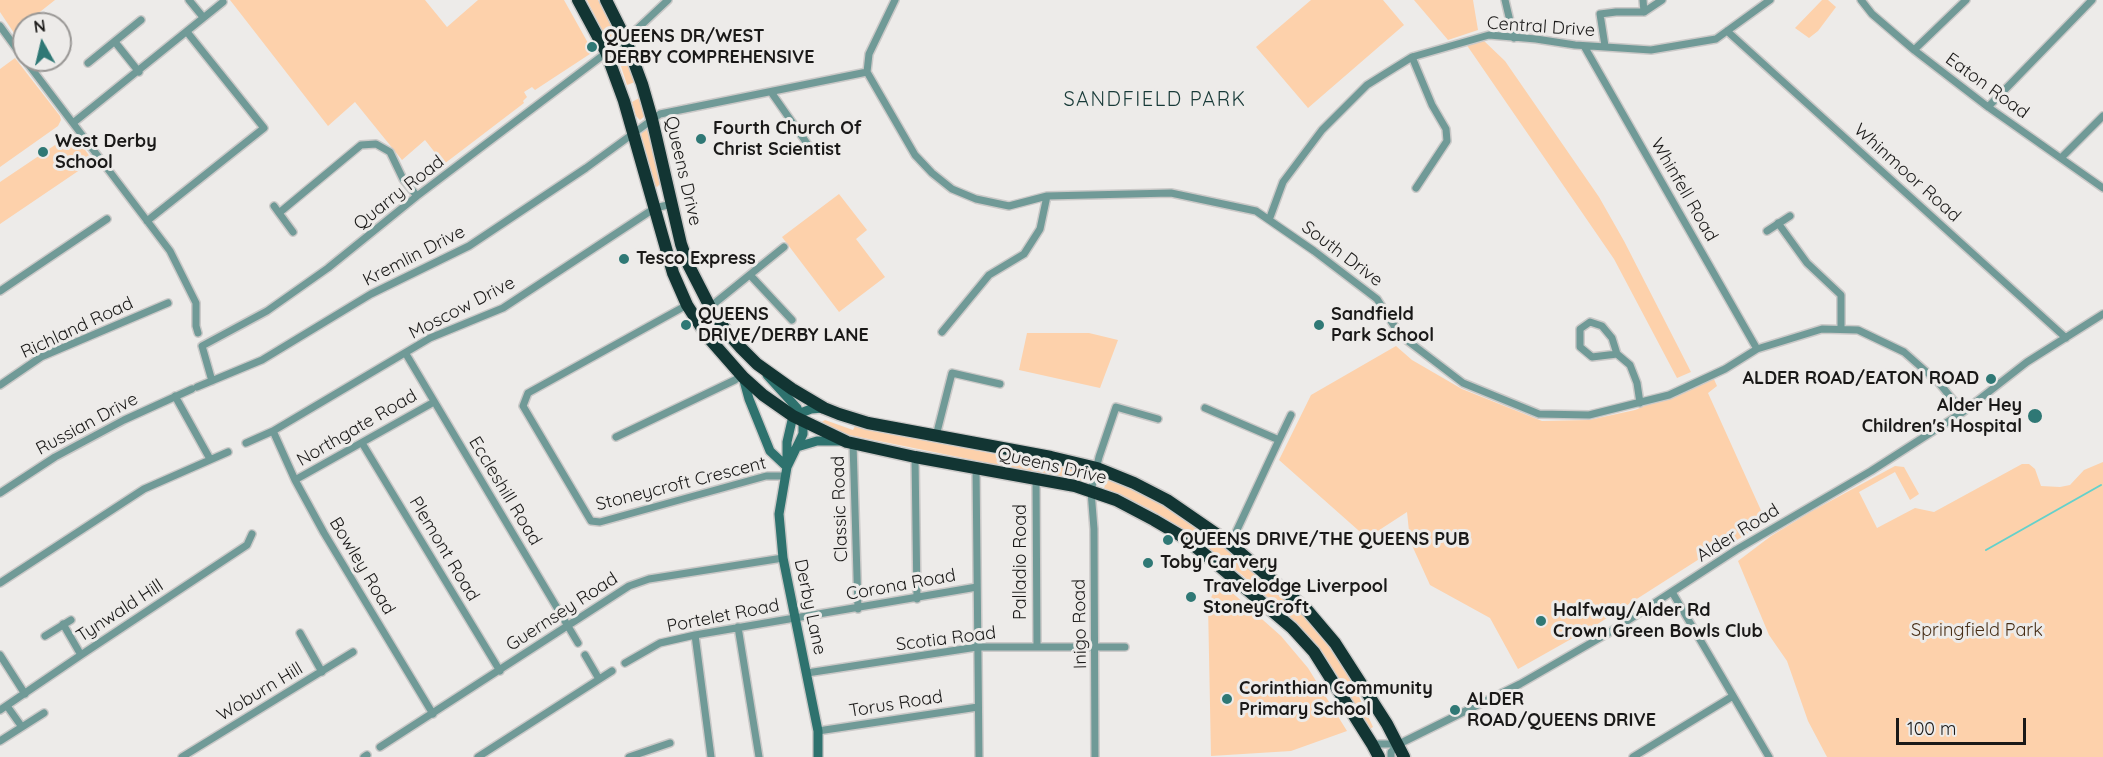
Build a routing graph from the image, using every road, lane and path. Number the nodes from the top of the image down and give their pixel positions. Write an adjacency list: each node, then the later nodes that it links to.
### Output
1 (189, 0): 15 (street)
2 (578, 0): 27 (highway, Queens Drive)
3 (606, 0): 20 (highway, Queens Drive)
4 (668, 0): 20 (street, Quarry Road)
5 (895, 0): 32 (street)
6 (1505, 0): 21 (street)
7 (1643, 0): 14 (street)
8 (1662, 0): 14 (street)
9 (1770, 0): 18 (street, Central Drive)
10 (1861, 0): 26 (street, Eaton Road)
11 (1966, 0): 26 (street)
12 (2092, 0): 34 (street)
13 (222, 2): 15 (street)
14 (1644, 12): 25 (street)
15 (203, 17): 19 (street)
16 (141, 21): 23 (street)
17 (0, 26): 22 (street)
18 (1727, 31): 25 (street, Central Drive); 67 (street, Whinmoor Road)
19 (188, 32): 31 (street); 52 (street)
20 (625, 38): 27 (street, Quarry Road); 36 (highway, Queens Drive)
21 (1514, 38): 24 (street, Central Drive); 28 (street, Central Drive)
22 (12, 42)
23 (115, 42): 29 (street); 31 (street)
24 (1584, 46): 25 (street, Central Drive); 68 (street, Whinfell Road)
25 (1605, 46)
26 (1914, 51): 34 (street, Eaton Road)
27 (606, 52): 38 (highway, Queens Drive); 43 (street, Quarry Road)
28 (1412, 57): 41 (street); 51 (street, Central Drive)
29 (88, 63)
30 (34, 72): 37 (street)
31 (139, 72): 37 (street)
32 (867, 72): 33 (street, Kremlin Drive); 44 (street, South Drive)
33 (771, 92): 36 (street, Kremlin Drive); 39 (street)
34 (1988, 107): 40 (street, Eaton Road)
35 (2103, 116): 40 (street)
36 (652, 119): 38 (street, Kremlin Drive); 45 (highway, Queens Drive)
37 (73, 123): 52 (street)
38 (633, 133): 47 (highway, Queens Drive); 73 (street, Kremlin Drive)
39 (813, 152)
40 (2061, 158): 42 (street, Eaton Road)
41 (1416, 188)
42 (2103, 188)
43 (417, 196): 48 (street); 73 (street, Quarry Road)
44 (1047, 196): 51 (street, South Drive); 65 (street)
45 (672, 204): 47 (street); 61 (highway, Queens Drive)
46 (274, 206): 48 (street)
47 (655, 208): 60 (highway, Queens Drive); 69 (street, Moscow Drive)
48 (279, 213): 55 (street)
49 (1790, 216): 53 (street)
50 (107, 219): 58 (street)
51 (1269, 220): 79 (street, South Drive)
52 (147, 221): 66 (street)
53 (1778, 224): 54 (street); 64 (street)
54 (1767, 231)
55 (293, 232)
56 (784, 247): 57 (street)
57 (750, 274): 61 (street); 63 (street)
58 (0, 291)
59 (168, 303): 75 (street, Richland Road)
60 (687, 305): 72 (highway, Queens Drive); 99 (street, Stoneycroft Crescent)
61 (710, 307): 71 (highway, Queens Drive)
62 (2103, 314): 67 (street, Alder Road)
63 (792, 320)
64 (1841, 329): 68 (street, South Drive); 82 (street, South Drive)
65 (942, 332)
66 (198, 333)
67 (2066, 338): 82 (street, Alder Road)
68 (1757, 349): 79 (street, South Drive)
69 (406, 354): 78 (street, Eccleshill Road); 86 (street, Moscow Drive)
70 (1617, 354): 70 (street); 79 (street)
71 (757, 364): 80 (highway, Queens Drive); 84 (street)
72 (742, 376): 84 (highway, Queens Drive); 88 (street); 99 (street, Queens Drive)
73 (212, 381): 76 (street, Kremlin Drive)
74 (1000, 384): 87 (street)
75 (0, 385)
76 (194, 388): 77 (street, Russian Drive)
77 (175, 396): 96 (street); 103 (street, Russian Drive)
78 (434, 402): 92 (street, Northgate Road); 115 (street, Eccleshill Road)
79 (1640, 403)
80 (824, 408): 84 (street, Queens Drive); 87 (highway, Queens Drive)
81 (1205, 408): 89 (street)
82 (1963, 412): 109 (street, Alder Road)
83 (1291, 416): 89 (street)
84 (799, 417): 90 (highway, Queens Drive); 93 (street, Derby Lane); 99 (street, Derby Lane)
85 (1158, 419): 98 (street)
86 (273, 431): 91 (street, Moscow Drive); 101 (street, Bowley Road)
87 (936, 436): 98 (highway, Queens Drive)
88 (615, 437)
89 (1280, 440): 105 (street)
90 (850, 442): 93 (street); 95 (highway, Queens Drive); 111 (street, Classic Road)
91 (246, 443)
92 (362, 443): 101 (street, Northgate Road); 130 (street, Plemont Road)
93 (797, 447): 99 (street, Derby Lane)
94 (228, 452): 96 (street)
95 (915, 457): 97 (highway, Queens Drive); 110 (street)
96 (210, 459): 107 (street)
97 (976, 467): 100 (highway, Queens Drive); 108 (street)
98 (1097, 468): 102 (street); 105 (highway, Queens Drive)
99 (786, 469): 106 (street, Derby Lane)
100 (1036, 478): 102 (highway, Queens Drive); 121 (street, Palladio Road)
101 (295, 480): 140 (street, Bowley Road)
102 (1091, 491): 122 (street, Inigo Road); 145 (highway, Queens Drive)
103 (0, 493)
104 (252, 534): 127 (street, Tynwald Hill)
105 (1228, 542): 146 (highway, Queens Drive)
106 (783, 558): 112 (street, Derby Lane); 115 (street, Guernsey Road)
107 (0, 583)
108 (977, 587): 110 (street, Corona Road); 123 (street)
109 (1672, 592): 136 (street); 146 (street, Alder Road)
110 (917, 599): 111 (street, Corona Road)
111 (858, 609): 112 (street, Corona Road)
112 (795, 618): 116 (street, Portelet Road); 133 (street, Derby Lane)
113 (71, 620): 114 (street)
114 (63, 624): 119 (street); 127 (street)
115 (567, 625): 120 (street, Eccleshill Road); 130 (street, Guernsey Road)
116 (738, 627): 118 (street, Portelet Road); 152 (street)
117 (300, 633): 132 (street)
118 (695, 635): 129 (street, Portelet Road); 151 (street)
119 (45, 636)
120 (578, 643)
121 (1037, 646): 122 (street, Scotia Road); 123 (street, Scotia Road)
122 (1095, 646): 124 (street, Scotia Road); 155 (street, Inigo Road)
123 (976, 647): 133 (street, Scotia Road); 137 (street)
124 (1125, 647)
125 (353, 652): 132 (street, Woburn Hill)
126 (0, 655): 135 (street)
127 (81, 655): 135 (street, Tynwald Hill)
128 (585, 655): 134 (street)
129 (625, 663)
130 (500, 671): 140 (street, Guernsey Road)
131 (612, 671): 134 (street)
132 (322, 672): 148 (street, Woburn Hill)
133 (807, 673): 142 (street, Derby Lane)
134 (599, 679): 149 (street)
135 (25, 694): 138 (street, Tynwald Hill)
136 (1733, 696): 159 (street); 160 (street)
137 (978, 707): 142 (street, Torus Road); 154 (street)
138 (3, 708): 141 (street)
139 (44, 712): 141 (street)
140 (433, 714): 147 (street, Guernsey Road)
141 (22, 727): 143 (street)
142 (818, 731): 153 (street, Derby Lane)
143 (0, 741)
144 (670, 742): 150 (street)
145 (1372, 744): 146 (street, Alder Road); 156 (highway, Queens Drive)
146 (1399, 744): 157 (street); 158 (highway, Queens Drive)
147 (380, 747)
148 (182, 757)
149 (478, 757)
150 (629, 757)
151 (711, 757)
152 (759, 757)
153 (818, 757)
154 (979, 757)
155 (1095, 757)
156 (1379, 757)
157 (1391, 757)
158 (1404, 757)
159 (1633, 757)
160 (1769, 757)

